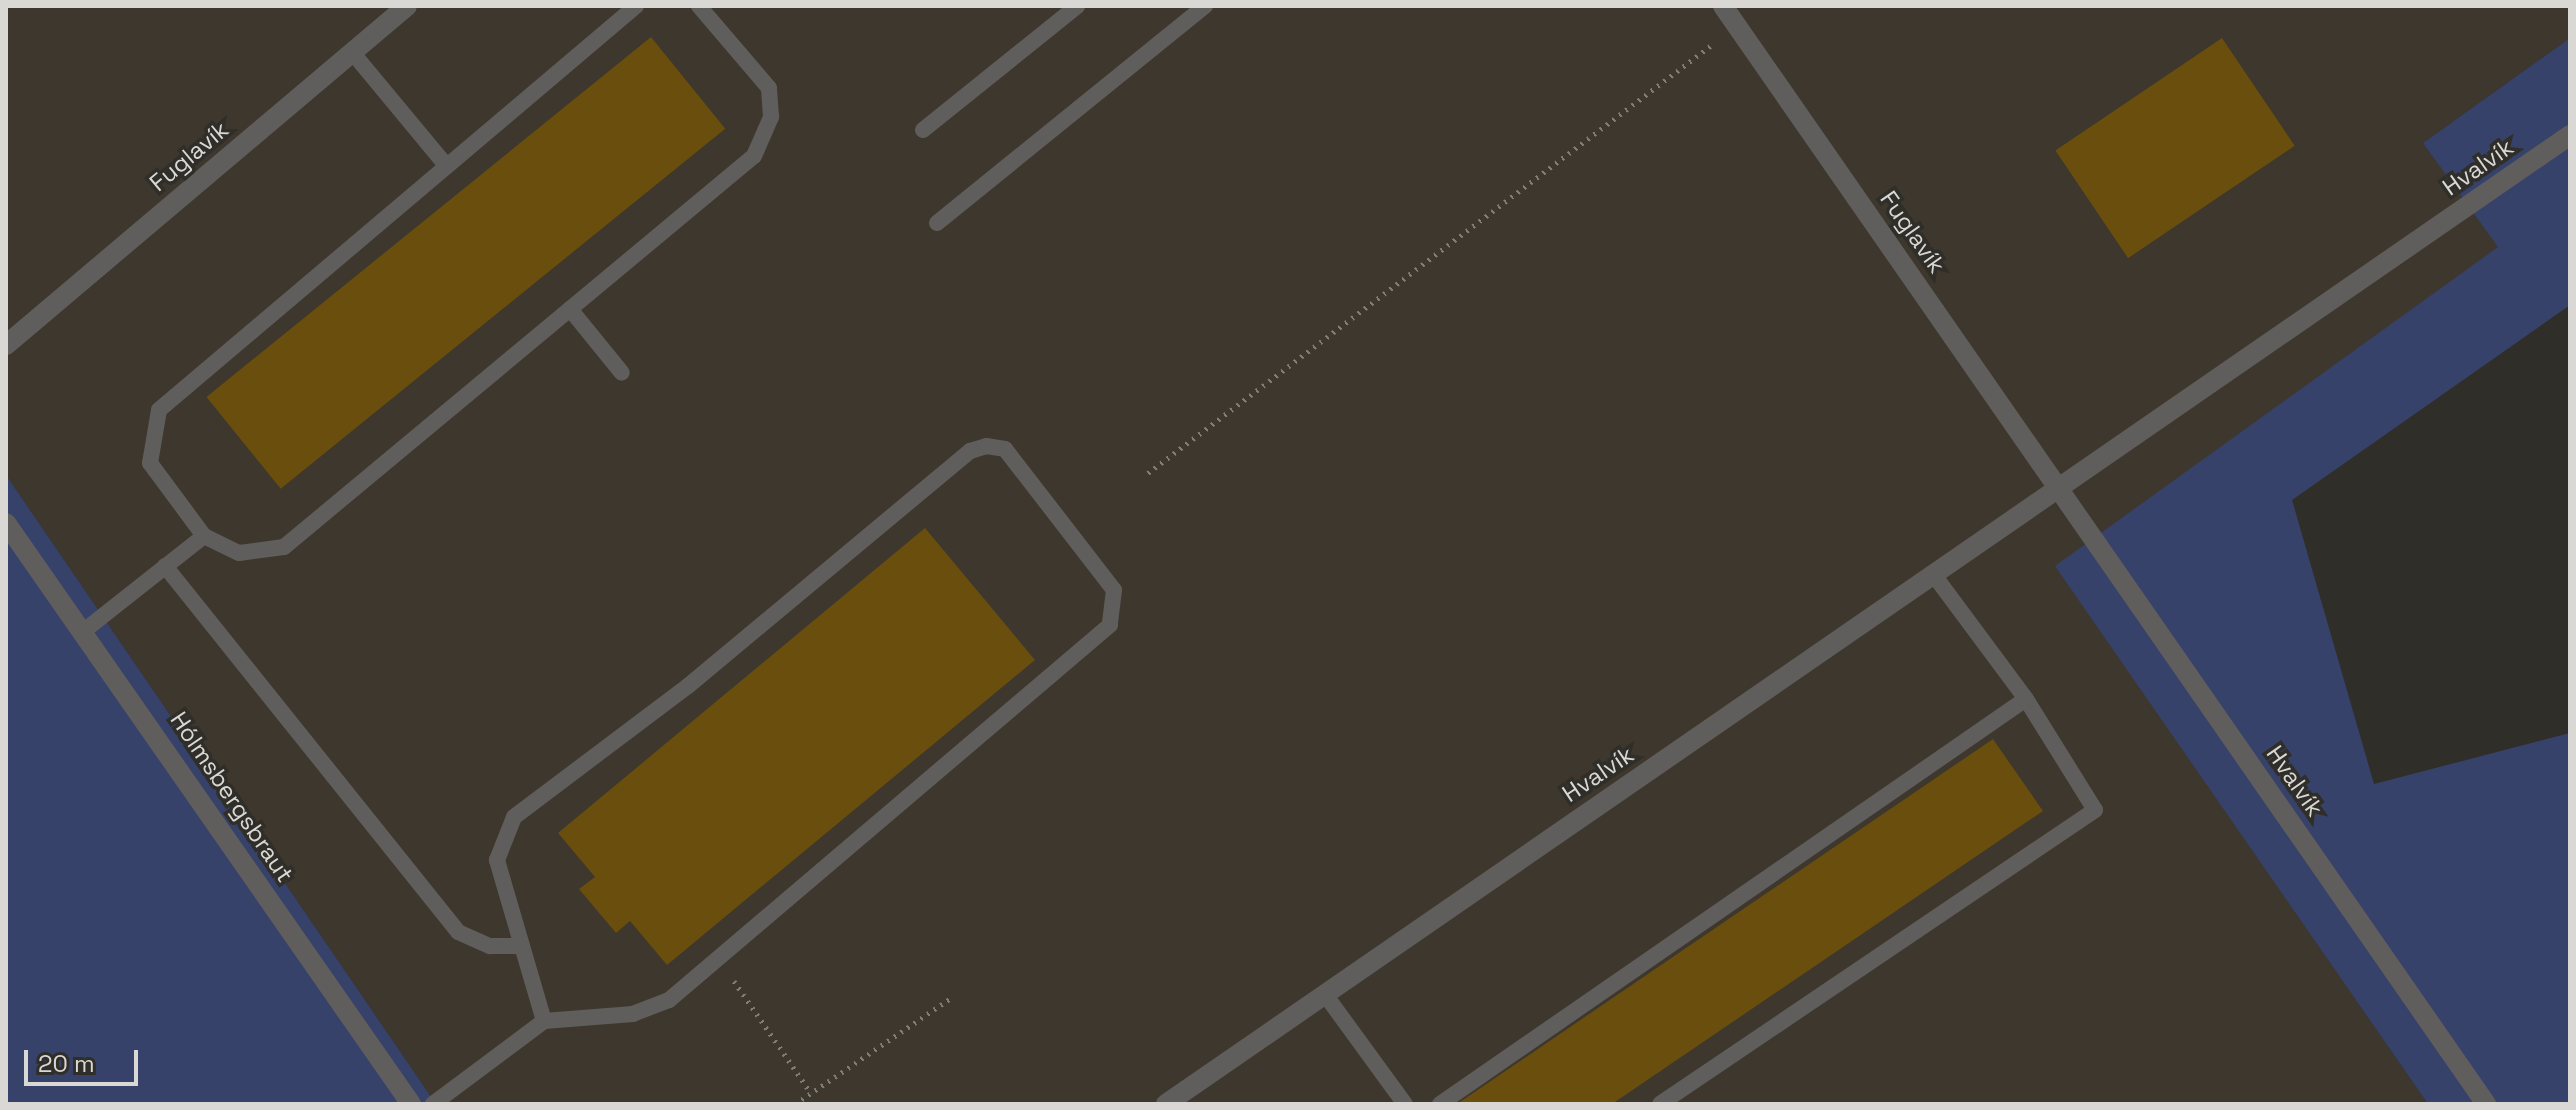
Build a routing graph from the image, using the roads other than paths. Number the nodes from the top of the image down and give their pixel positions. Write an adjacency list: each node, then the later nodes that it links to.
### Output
1 (407, 6): 7 (street, Fuglavík)
2 (636, 6): 10 (lane)
3 (699, 6): 12 (lane)
4 (1077, 6): 8 (lane)
5 (1205, 6): 11 (lane)
6 (1723, 6): 15 (street, Fuglavík)
7 (352, 52): 10 (lane); 13 (street, Fuglavík)
8 (923, 130)
9 (2570, 135): 15 (street, Hvalvík)
10 (444, 163): 17 (lane)
11 (937, 223)
12 (570, 309): 14 (lane); 17 (lane)
13 (6, 345)
14 (622, 373)
15 (2060, 488): 19 (street, Hvalvík); 31 (street, Hvalvík)
16 (6, 523): 20 (street, Hólmsbergsbraut)
17 (204, 536): 18 (lane)
18 (165, 566): 20 (lane); 22 (lane)
19 (1934, 575): 21 (lane); 23 (street, Hvalvík)
20 (85, 630): 25 (street, Hólmsbergsbraut)
21 (2026, 699): 29 (lane); 30 (lane)
22 (522, 946): 24 (lane); 24 (lane)
23 (1324, 993): 27 (street, Hvalvík); 28 (lane)
24 (544, 1021): 26 (lane)
25 (411, 1104)
26 (433, 1104)
27 (1166, 1104)
28 (1405, 1104)
29 (1440, 1104)
30 (1660, 1104)
31 (2486, 1104)

